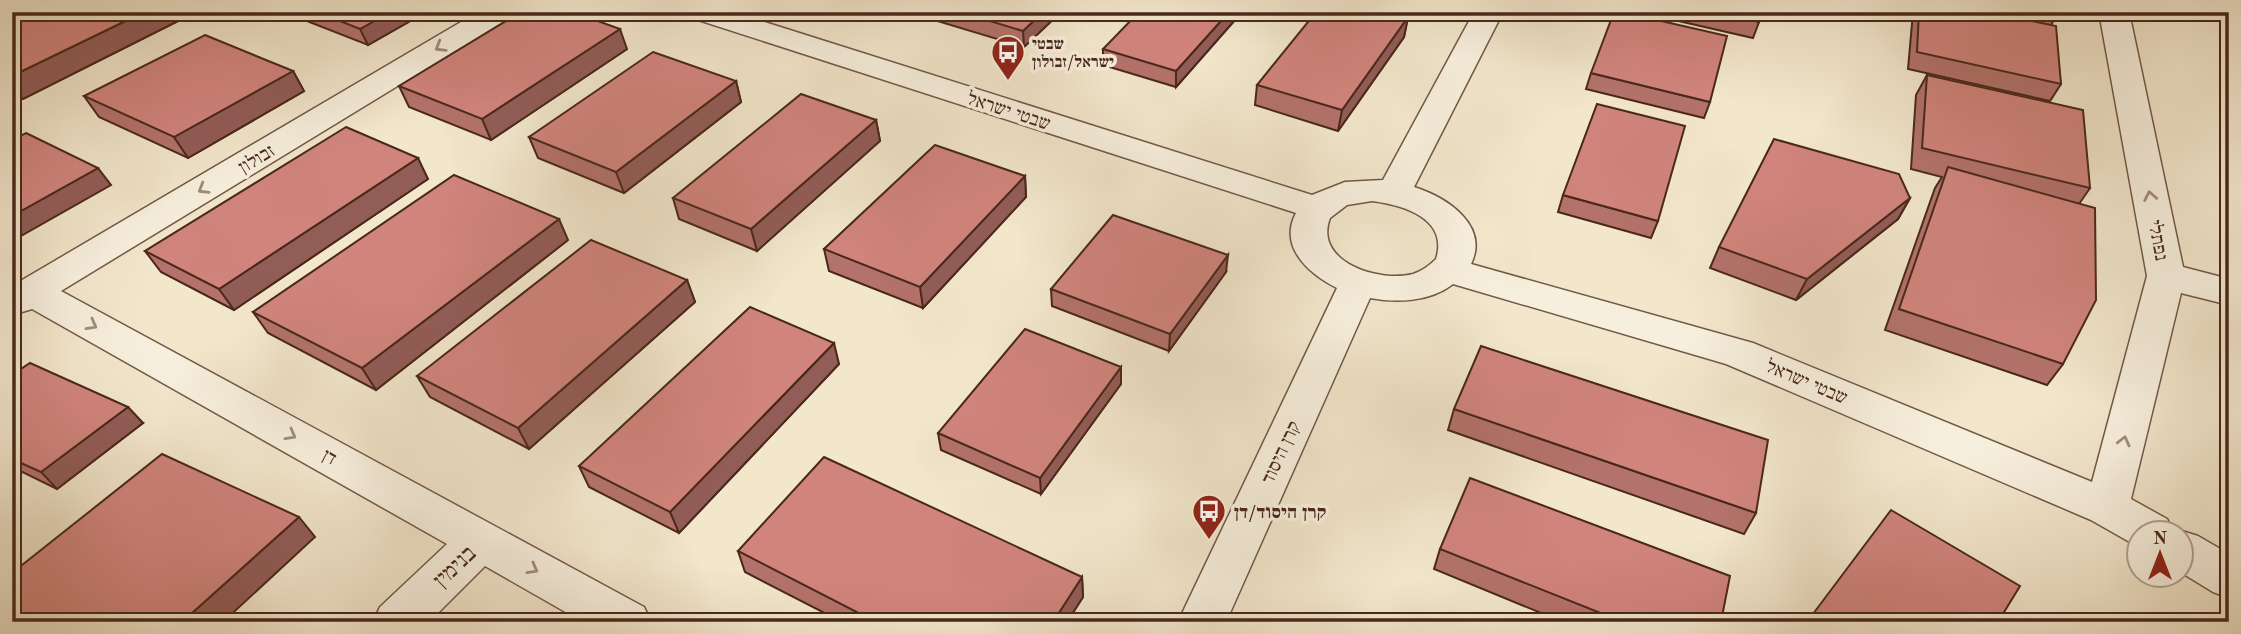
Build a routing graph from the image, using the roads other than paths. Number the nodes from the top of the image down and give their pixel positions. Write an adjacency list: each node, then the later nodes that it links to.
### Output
1 (499, 12): 11 (street, זבולון, one-way to 11)
2 (702, 12): 6 (street, שבטי ישראל)
3 (1489, 12): 5 (street)
4 (2114, 12): 8 (street, נפתלי, one-way to 4)
5 (1394, 192): 6 (street); 7 (street)
6 (1317, 208): 9 (street)
7 (1447, 270): 9 (street); 12 (street, שבטי ישראל)
8 (2166, 276): 10 (street); 12 (street, נפתלי, one-way to 8)
9 (1358, 283): 19 (street, קרן היסוד)
10 (2229, 292)
11 (22, 298): 14 (street, דן, one-way to 14)
12 (2107, 507): 13 (street, שבטי ישראל)
13 (2126, 518)
14 (481, 540): 17 (street, בנימין); 18 (street, דן, one-way to 18)
15 (2196, 558): 16 (street)
16 (2229, 578)
17 (397, 622)
18 (627, 622)
19 (1202, 622)

